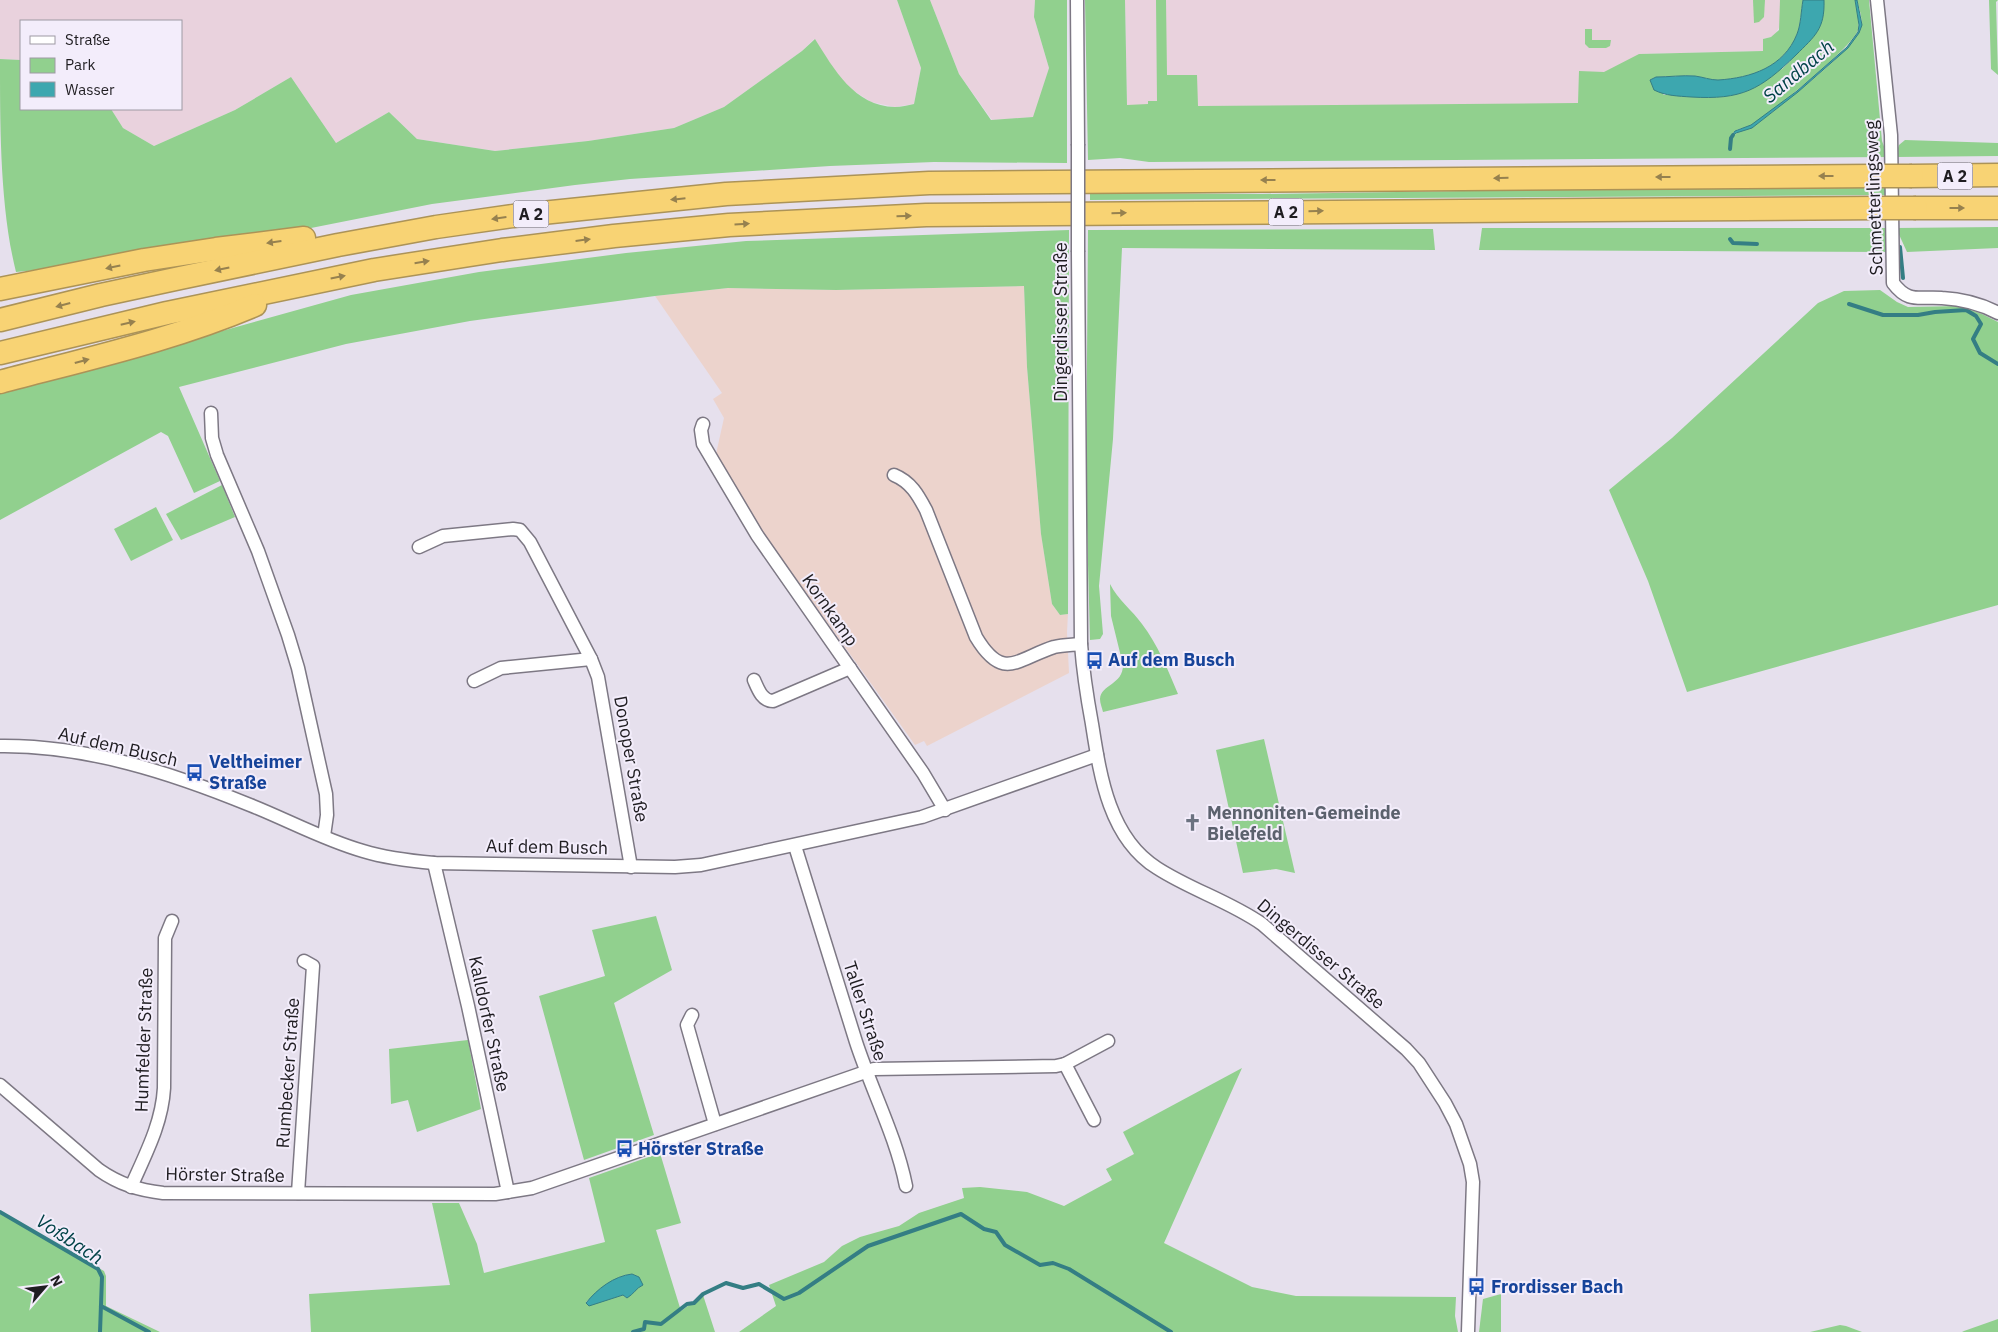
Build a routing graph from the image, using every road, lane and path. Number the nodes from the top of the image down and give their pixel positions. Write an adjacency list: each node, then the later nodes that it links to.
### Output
1 (1077, 0): 16 (street, Dingerdisser Straße, bridge)
2 (1877, 0): 8 (street, Schmetterlingsweg)
3 (1998, 176): 5 (highway, A 2, one-way to 5, bridge)
4 (1998, 208): 6 (highway, A 2, one-way to 4, bridge)
5 (338, 245): 7 (highway, one-way to 7); 9 (highway, A 2, one-way to 9)
6 (302, 284): 10 (highway, A 2, one-way to 6); 11 (highway, one-way to 6)
7 (9, 287)
8 (1998, 313)
9 (0, 320)
10 (0, 353)
11 (0, 382)
12 (211, 413): 24 (street)
13 (703, 424): 18 (street, Kornkamp)
14 (894, 475): 16 (street)
15 (419, 548): 17 (street, Donoper Straße)
16 (1081, 644): 22 (street, Dingerdisser Straße)
17 (591, 659): 20 (street); 27 (street, Donoper Straße)
18 (850, 668): 19 (street); 23 (street, Kornkamp)
19 (754, 680)
20 (474, 681)
21 (0, 746): 24 (street, Auf dem Busch)
22 (1097, 755): 23 (street, Auf dem Busch); 41 (street, Dingerdisser Straße)
23 (944, 810): 25 (street, Auf dem Busch)
24 (324, 836): 26 (street, Auf dem Busch)
25 (794, 846): 27 (street, Auf dem Busch); 33 (street, Taller Straße)
26 (434, 863): 27 (street, Auf dem Busch); 39 (street, Kalldorfer Straße)
27 (631, 867)
28 (172, 920): 38 (street, Humfelder Straße)
29 (304, 961): 40 (street, Rumbecker Straße)
30 (692, 1015): 36 (street)
31 (1108, 1040): 32 (street, Hörster Straße)
32 (1065, 1064): 33 (street, Hörster Straße); 35 (street)
33 (865, 1072): 36 (street, Hörster Straße); 37 (street, Taller Straße)
34 (0, 1085): 38 (street, Hörster Straße)
35 (1094, 1120)
36 (715, 1124): 39 (street, Hörster Straße)
37 (906, 1186)
38 (132, 1187): 40 (street, Hörster Straße)
39 (508, 1192): 40 (street, Hörster Straße)
40 (298, 1193)
41 (1468, 1332)

